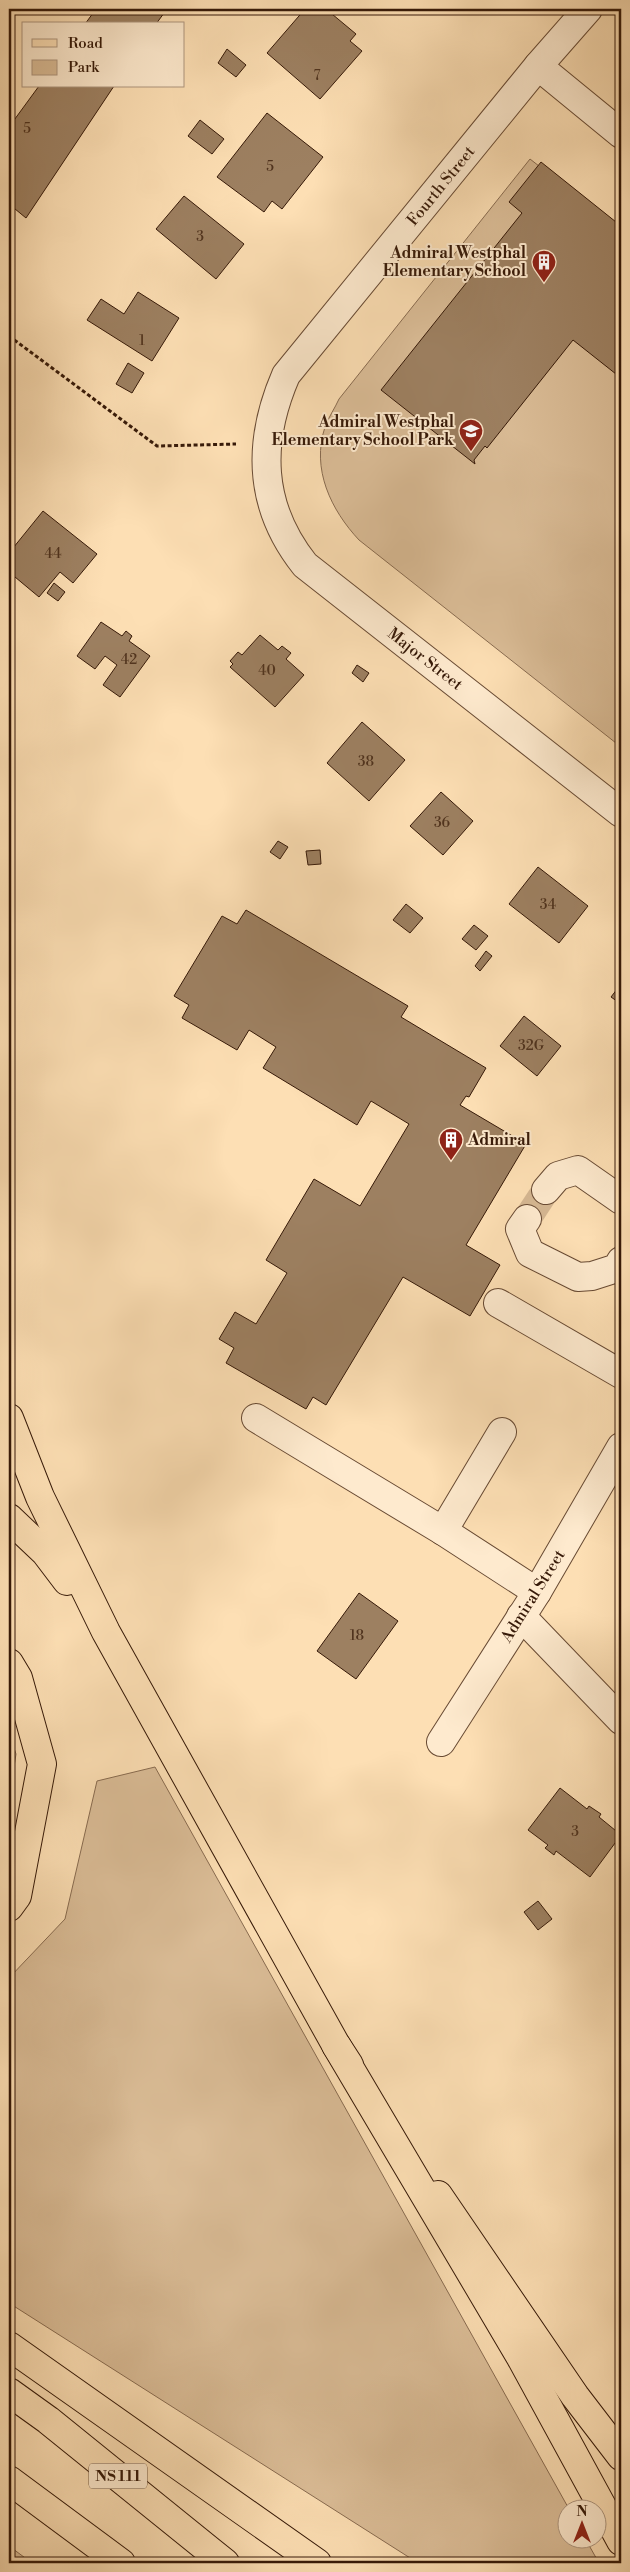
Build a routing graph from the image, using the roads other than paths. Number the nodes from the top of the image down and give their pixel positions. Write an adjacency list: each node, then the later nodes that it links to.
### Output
1 (588, 9): 2 (street, Fourth Street)
2 (538, 66): 3 (street); 4 (street, Fourth Street)
3 (621, 134)
4 (268, 478): 5 (street, Major Street)
5 (621, 813)
6 (546, 1190): 7 (street)
7 (621, 1200)
8 (527, 1218): 9 (street)
9 (621, 1261)
10 (498, 1303): 11 (street)
11 (621, 1374)
12 (9, 1418): 20 (main road)
13 (256, 1418): 17 (street)
14 (502, 1432): 17 (street)
15 (621, 1447): 18 (street, Admiral Street)
16 (9, 1518): 20 (main road)
17 (443, 1531): 18 (street)
18 (537, 1592): 19 (street, Admiral Street)
19 (521, 1616): 22 (street); 23 (street, Admiral Street)
20 (106, 1632): 25 (main road)
21 (9, 1662): 24 (main road)
22 (621, 1720)
23 (441, 1742)
24 (9, 1907)
25 (336, 2045): 28 (main road); 30 (main road)
26 (9, 2346): 33 (main road)
27 (9, 2392): 32 (main road, NS 111)
28 (621, 2456)
29 (9, 2480): 31 (main road)
30 (621, 2541)
31 (120, 2563)
32 (225, 2563)
33 (318, 2563)

